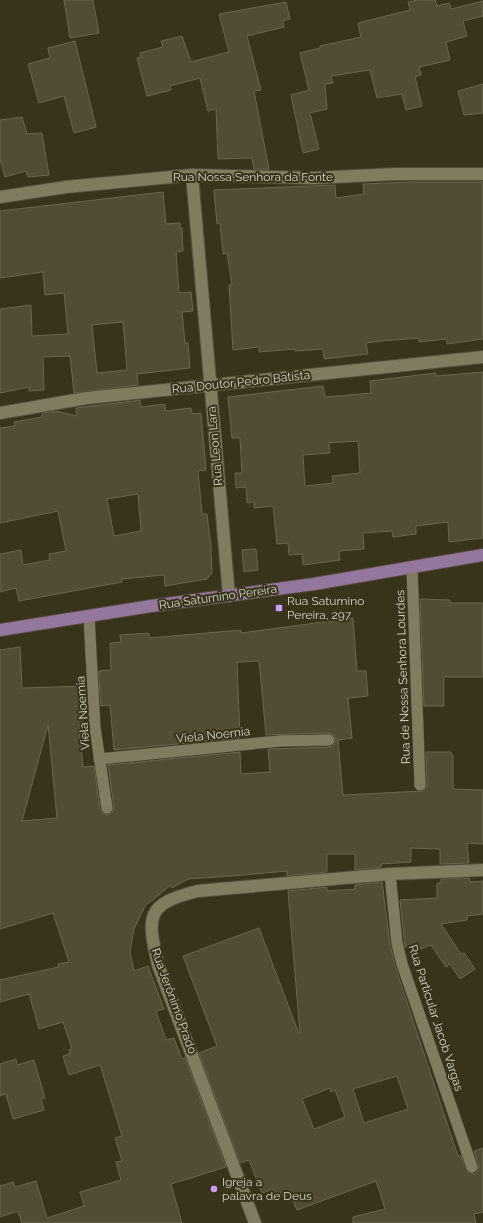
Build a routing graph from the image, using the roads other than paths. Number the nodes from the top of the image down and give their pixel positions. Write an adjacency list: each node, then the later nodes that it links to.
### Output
1 (483, 174): 2 (street, Rua Nossa Senhora da Fonte)
2 (192, 176): 3 (street, Rua Nossa Senhora da Fonte); 5 (street, Rua Leon Lara)
3 (0, 197)
4 (483, 358): 5 (street, Rua Doutor Pedro Batista)
5 (209, 385): 6 (street, Rua Doutor Pedro Batista); 9 (street, Rua Leon Lara)
6 (0, 413)
7 (483, 555): 8 (main road, Rua Saturnino Pereira)
8 (412, 568): 9 (main road, Rua Saturnino Pereira); 14 (lane, Rua de Nossa Senhora Lourdes)
9 (229, 596): 10 (main road, Rua Saturnino Pereira)
10 (89, 616): 11 (main road, Rua Saturnino Pereira); 13 (lane, Viela Noemia)
11 (0, 630)
12 (329, 740): 13 (lane, Viela Noernia)
13 (100, 758): 15 (lane, Viela Noemia)
14 (420, 785)
15 (107, 808)
16 (483, 870): 17 (street, Rua Jerônimo Prado)
17 (390, 874): 18 (lane, Rua Particular Jacob Vargas); 19 (street, Rua Jerônimo Prado)
18 (472, 1167)
19 (255, 1223)

